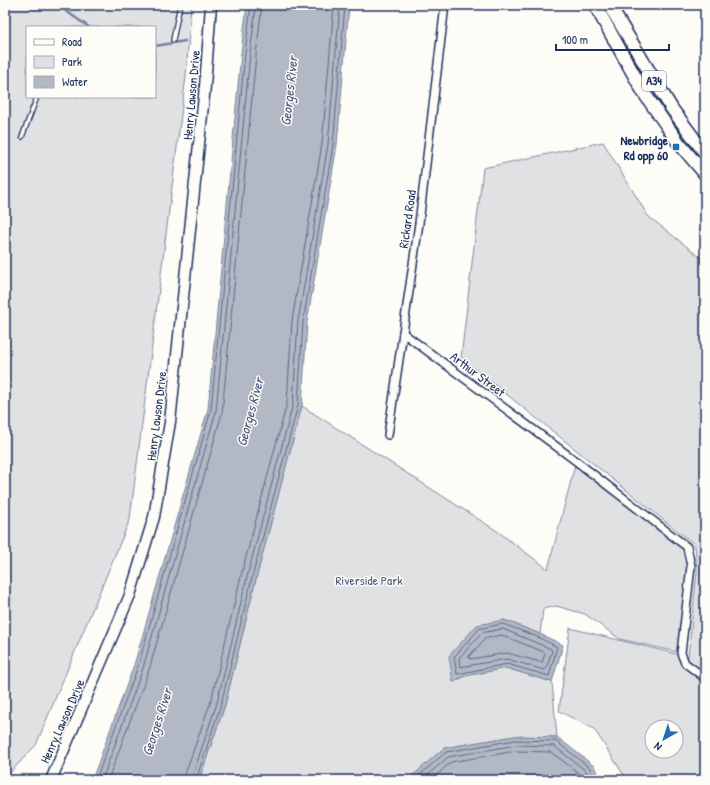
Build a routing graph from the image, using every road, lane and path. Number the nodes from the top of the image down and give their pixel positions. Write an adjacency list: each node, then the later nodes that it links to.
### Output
1 (180, 5): 8 (lane)
2 (211, 5): 7 (main road, Henry Lawson Drive)
3 (216, 5): 7 (main road, Henry Lawson Drive)
4 (445, 5): 13 (street, Rickard Road)
5 (595, 5): 12 (highway, A34)
6 (609, 5): 11 (highway, A34)
7 (209, 37): 16 (main road, Henry Lawson Drive)
8 (173, 40)
9 (38, 98): 10 (lane)
10 (22, 137)
11 (705, 153)
12 (705, 174)
13 (403, 333): 14 (street, Rickard Road); 15 (street, Arthur Street)
14 (388, 435)
15 (705, 678)
16 (51, 780)

